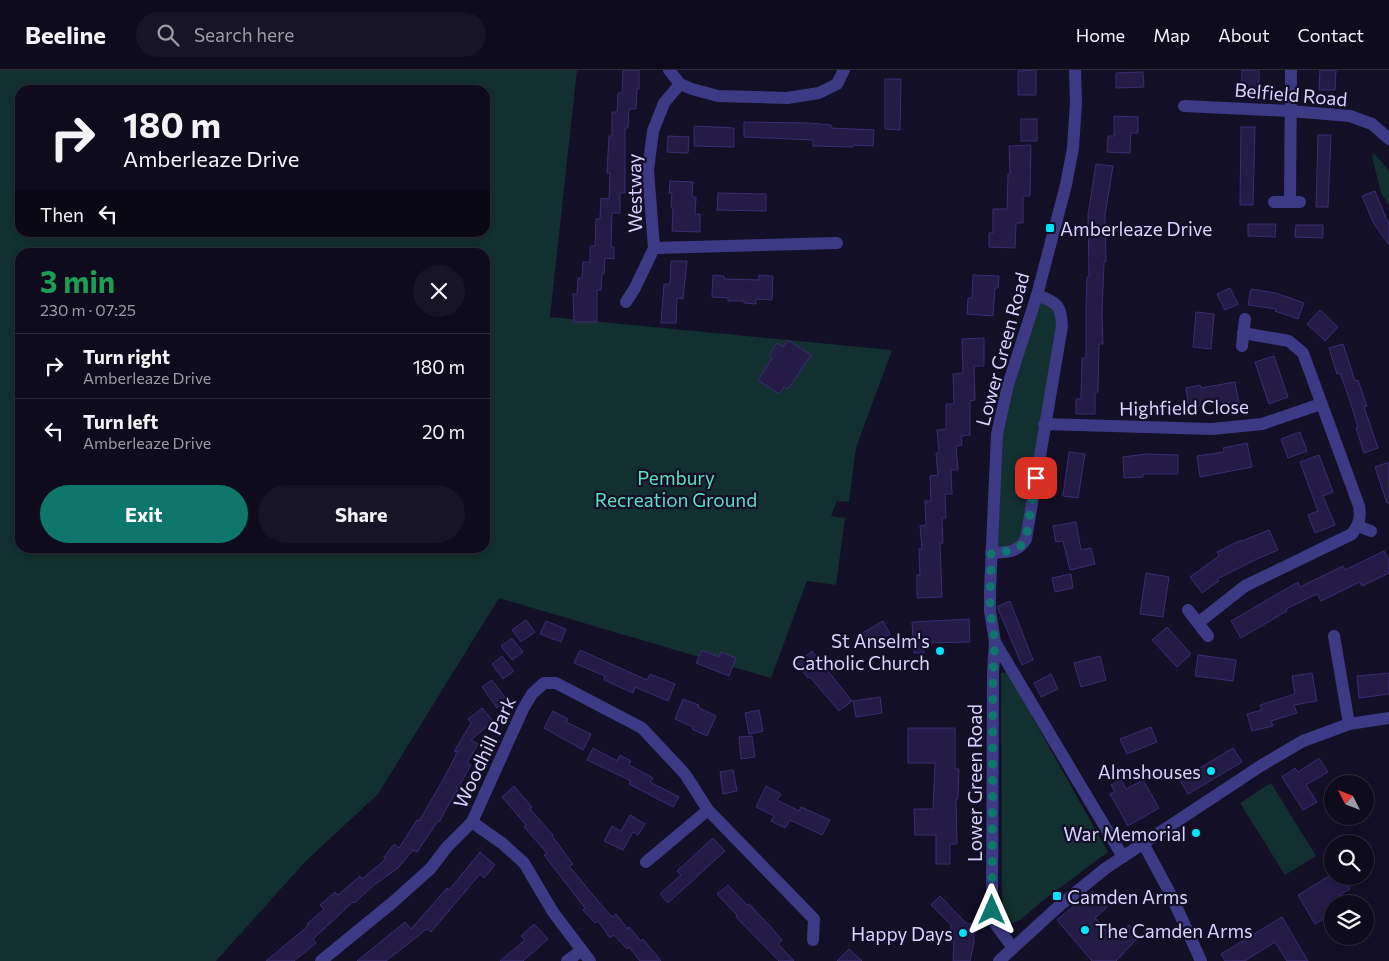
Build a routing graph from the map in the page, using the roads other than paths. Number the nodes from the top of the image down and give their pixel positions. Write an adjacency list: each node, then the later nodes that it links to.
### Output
1 (669, 70): 5 (street)
2 (844, 70): 5 (street)
3 (1074, 70): 12 (street, Lower Green Road)
4 (1291, 70): 7 (street)
5 (680, 84): 11 (street, Westway)
6 (1184, 106): 7 (street, Belfield Road)
7 (1290, 111): 8 (street, Belfield Road); 9 (street)
8 (1389, 138)
9 (1274, 202)
10 (837, 243): 11 (street)
11 (654, 248): 13 (street, Westway)
12 (1037, 295): 18 (street); 21 (street, Lower Green Road)
13 (626, 302)
14 (1245, 319): 15 (street)
15 (1243, 332): 16 (street); 17 (street)
16 (1242, 346)
17 (1321, 404): 18 (street, Highfield Close); 19 (street)
18 (1044, 424): 21 (street)
19 (1358, 526): 20 (street); 23 (street)
20 (1371, 531)
21 (991, 553): 26 (street, Lower Green Road)
22 (1188, 610): 23 (street)
23 (1198, 623): 24 (street)
24 (1208, 636)
25 (1334, 636): 28 (street)
26 (995, 642): 32 (street, Lower Green Road); 35 (street, Lower Green Road)
27 (1389, 718): 28 (street)
28 (1349, 724): 31 (street)
29 (708, 810): 30 (street, Woodhill Park); 33 (street); 34 (street, Woodhill Park)
30 (472, 822): 36 (street); 37 (street, Woodhill Park)
31 (1143, 844): 32 (street); 41 (street)
32 (1122, 856): 35 (street)
33 (646, 862)
34 (813, 940)
35 (1013, 948): 40 (street)
36 (581, 951): 38 (street); 39 (street)
37 (321, 961)
38 (567, 961)
39 (590, 961)
40 (999, 961)
41 (1201, 961)

